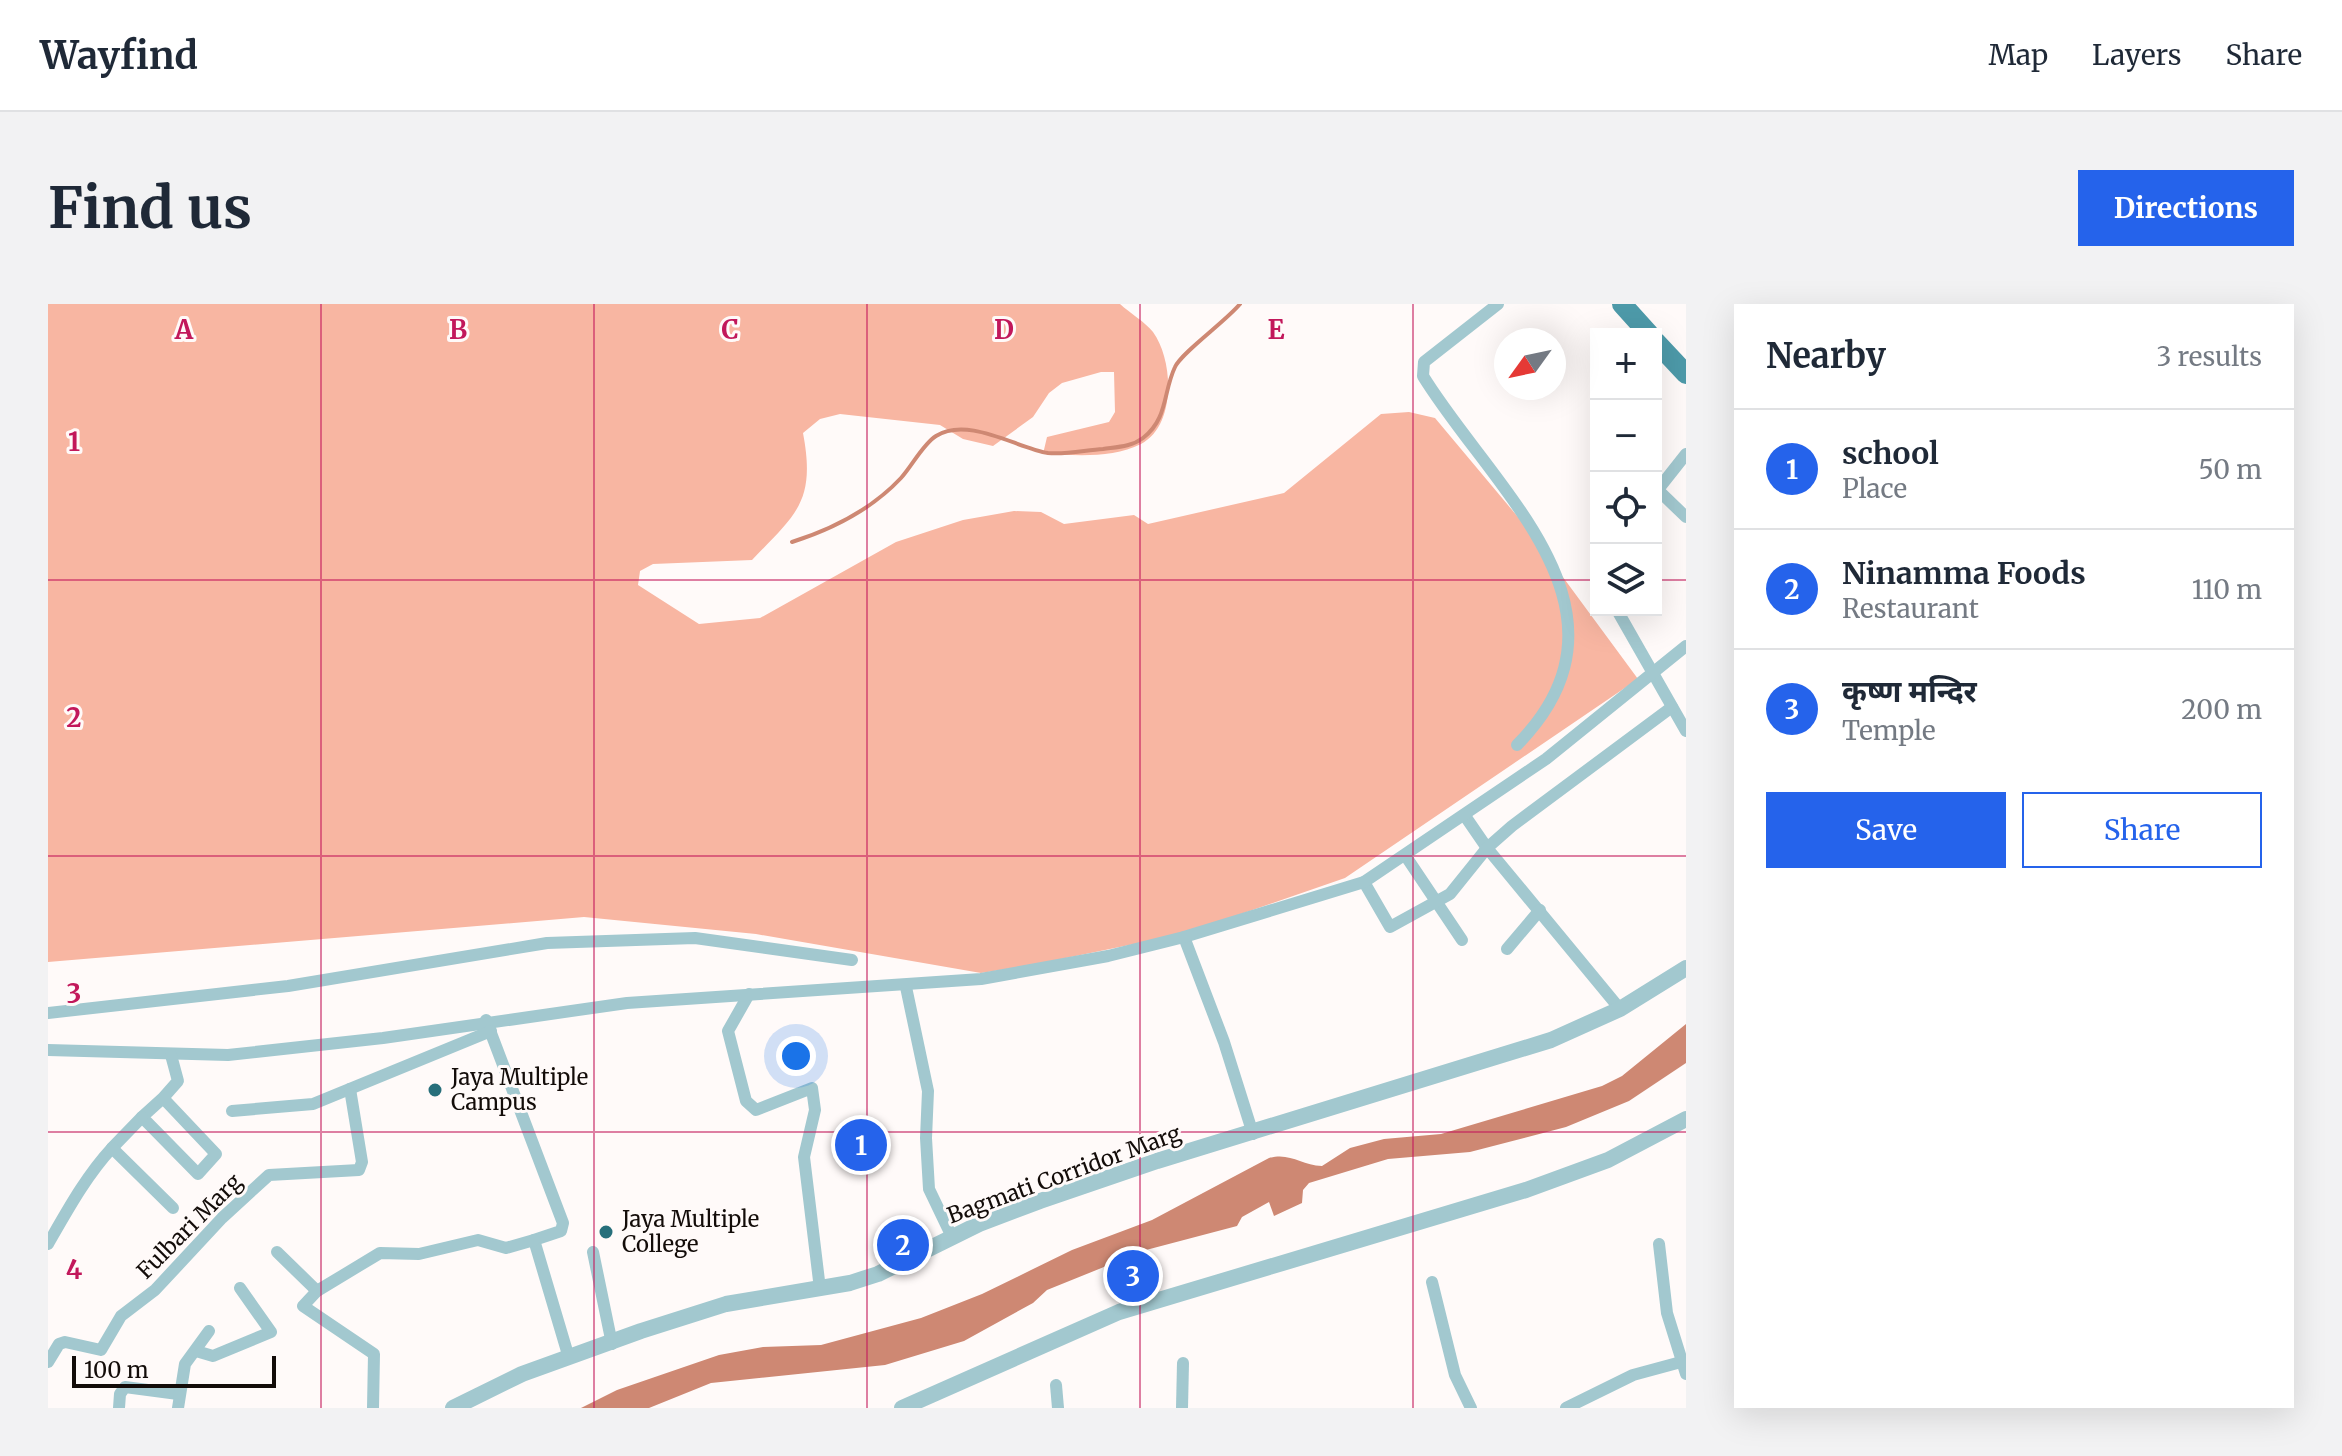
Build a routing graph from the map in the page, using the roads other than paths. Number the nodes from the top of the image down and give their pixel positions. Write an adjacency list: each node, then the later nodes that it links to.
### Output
1 (1498, 304): 15 (street)
2 (1622, 304): 3 (main road)
3 (1644, 328)
4 (1662, 348): 5 (main road)
5 (1686, 374)
6 (1686, 454): 7 (street)
7 (1662, 485)
8 (1662, 495): 9 (street)
9 (1686, 517)
10 (1620, 616): 12 (street)
11 (1686, 646): 12 (street)
12 (1652, 677): 13 (street); 16 (street)
13 (1672, 707): 14 (street); 17 (street)
14 (1686, 731)
15 (1517, 745)
16 (1465, 816): 17 (street); 18 (street)
17 (1487, 848): 20 (street); 21 (street)
18 (1405, 855): 19 (street); 20 (street)
19 (1364, 882): 20 (street); 22 (street)
20 (1437, 903): 23 (street)
21 (1540, 910): 24 (street); 29 (street)
22 (1184, 937): 27 (street); 39 (street)
23 (1462, 940)
24 (1507, 949)
25 (852, 960): 30 (street)
26 (1686, 968): 29 (street, Bagmati Corridor Marg)
27 (906, 987): 28 (street); 42 (street)
28 (749, 994): 31 (street); 50 (street)
29 (1620, 1009): 39 (street, Bagmati Corridor Marg)
30 (48, 1013)
31 (488, 1026): 33 (street); 34 (street); 43 (street)
32 (48, 1050): 33 (street)
33 (171, 1055): 35 (street)
34 (350, 1089): 36 (street); 55 (street, Fulbari Marg)
35 (163, 1098): 37 (street); 37 (street)
36 (232, 1111)
37 (142, 1117): 40 (street)
38 (1686, 1119): 64 (street)
39 (1253, 1134): 42 (street, Bagmati Corridor Marg)
40 (112, 1148): 41 (street); 44 (street)
41 (173, 1208)
42 (952, 1237): 50 (street, Bagmati Corridor Marg)
43 (534, 1240): 51 (street); 56 (street)
44 (48, 1244)
45 (1659, 1244): 58 (street)
46 (277, 1252): 51 (street)
47 (593, 1252): 53 (street)
48 (1432, 1282): 67 (street)
49 (240, 1288): 54 (street)
50 (820, 1289): 53 (street, Bagmati Corridor Marg)
51 (317, 1291): 62 (street)
52 (209, 1331): 54 (street)
53 (612, 1344): 56 (street, Bagmati Corridor Marg)
54 (196, 1351): 60 (street)
55 (50, 1355)
56 (569, 1358): 63 (street, Bagmati Corridor Marg)
57 (1183, 1363): 66 (street)
58 (1683, 1368): 68 (street)
59 (1056, 1385): 65 (street)
60 (178, 1401): 61 (street)
61 (119, 1408)
62 (373, 1408)
63 (453, 1408)
64 (906, 1408)
65 (1058, 1408)
66 (1182, 1408)
67 (1471, 1408)
68 (1566, 1408)

